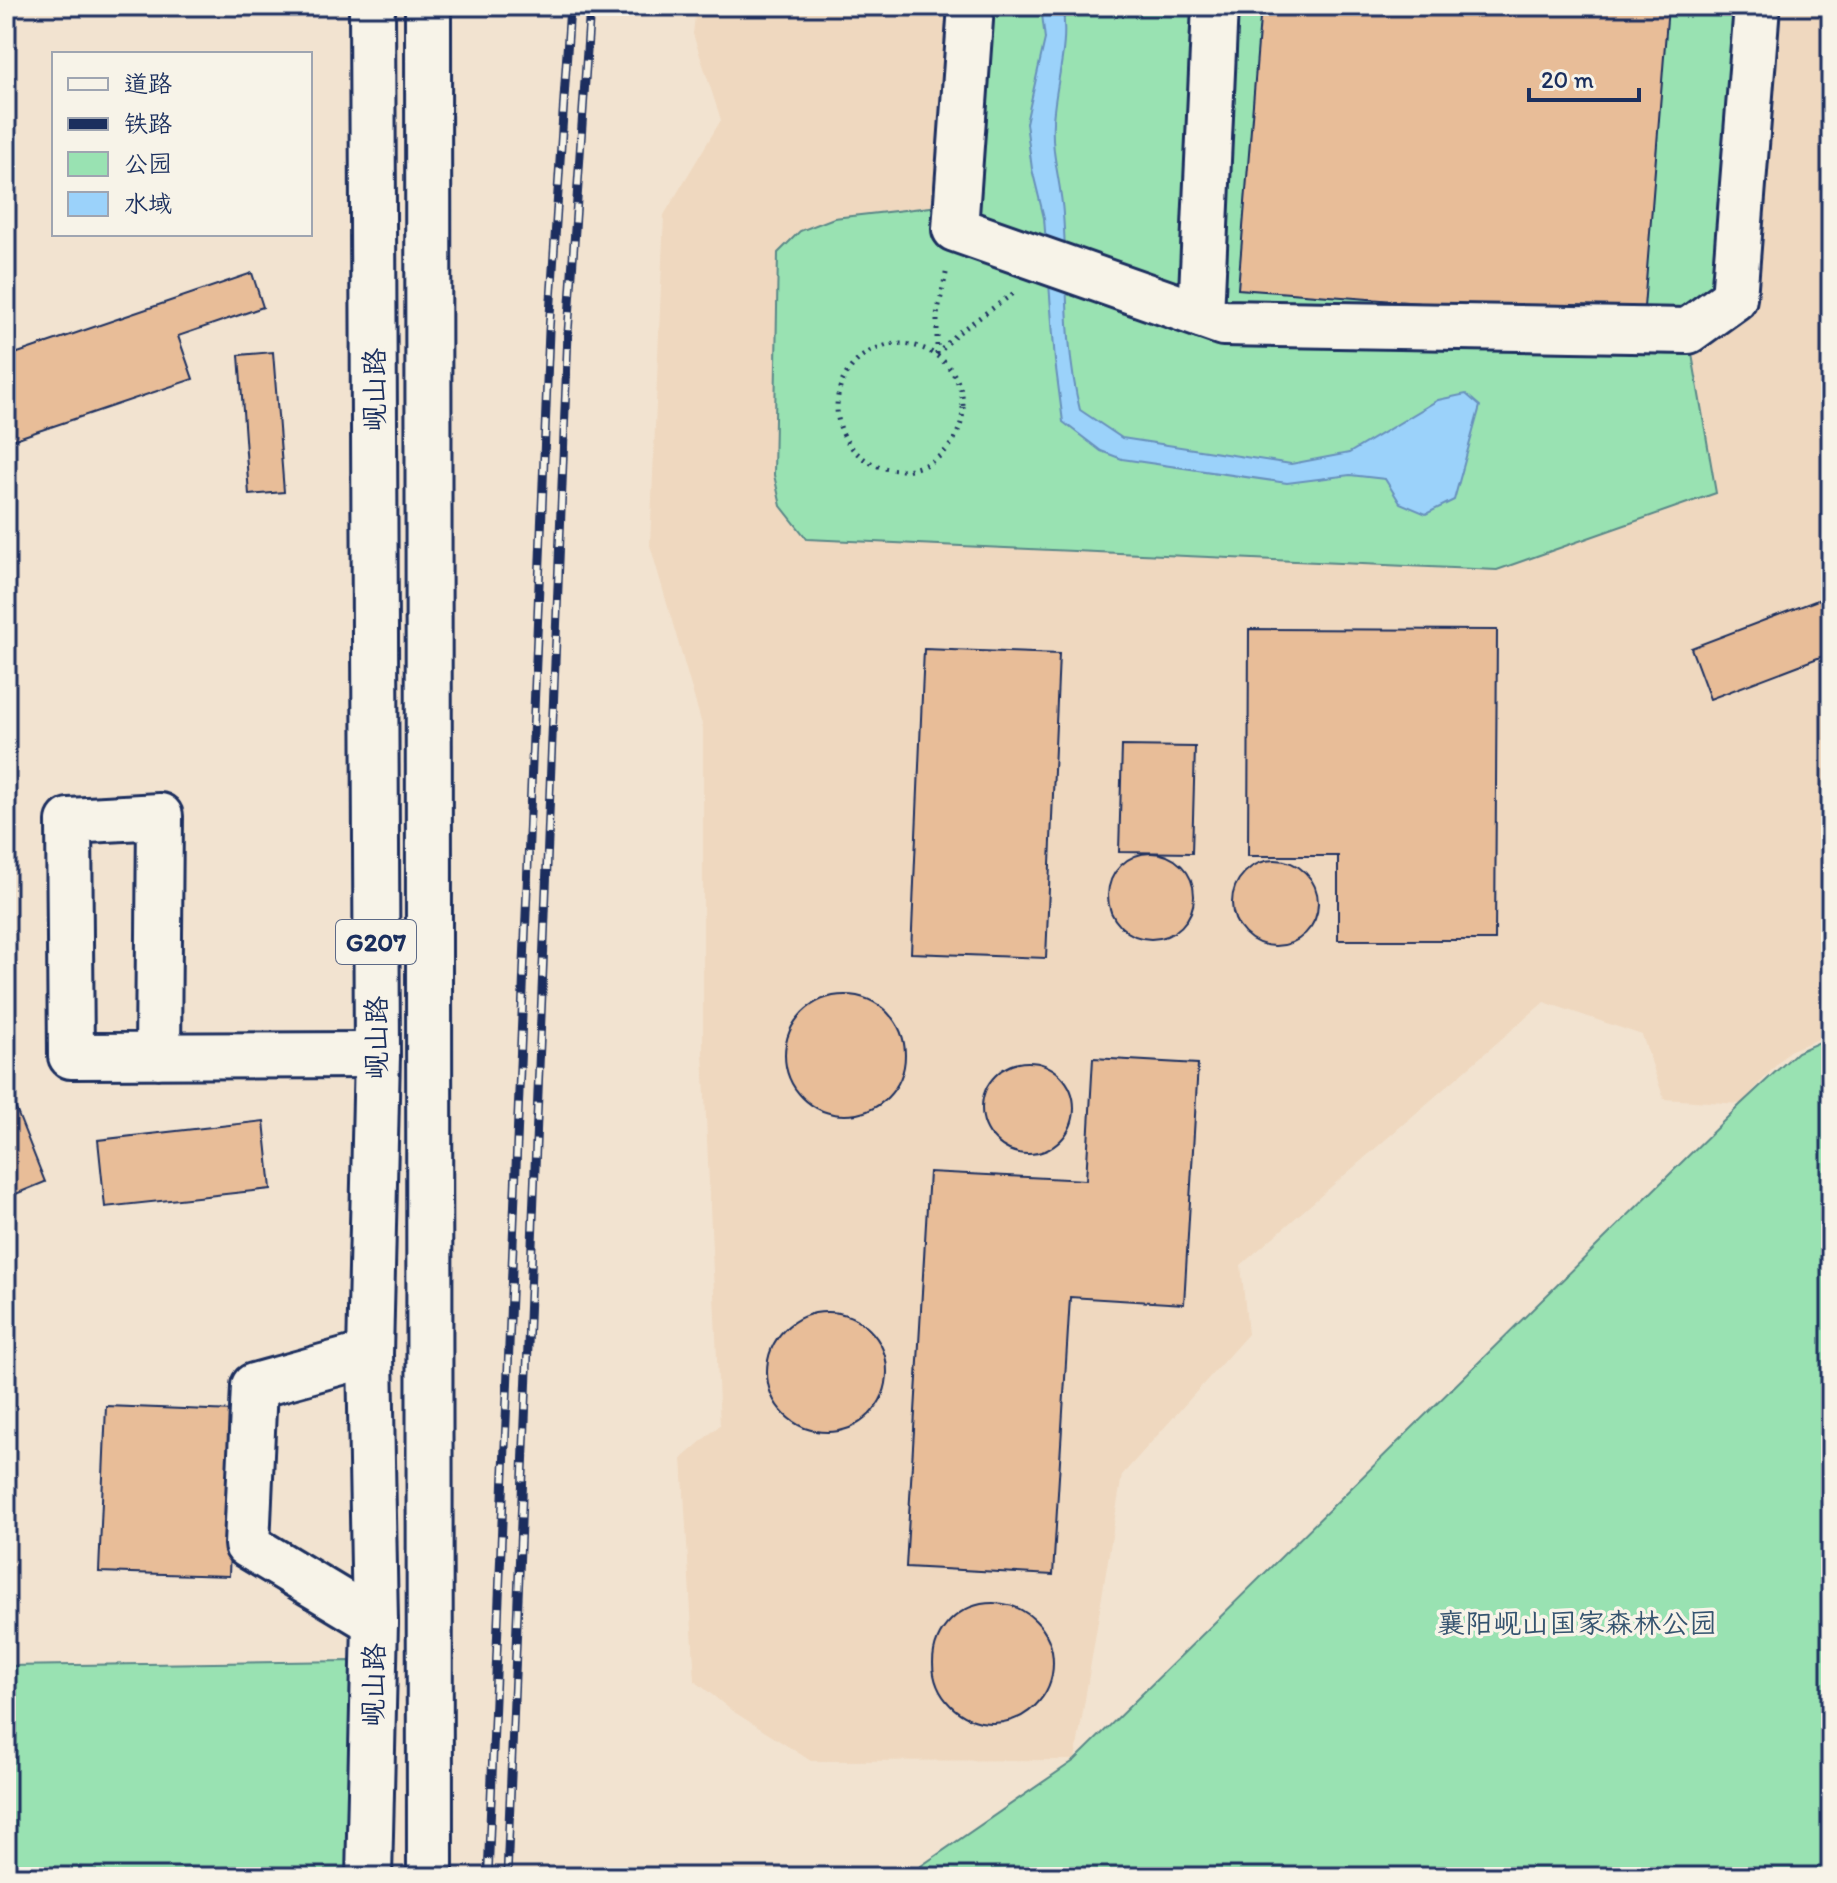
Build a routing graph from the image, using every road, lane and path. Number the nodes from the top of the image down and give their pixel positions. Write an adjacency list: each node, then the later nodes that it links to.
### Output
1 (372, 6): 10 (main road, 岘山路 / G207)
2 (428, 6): 15 (main road, 岘山路 / G207)
3 (971, 6): 6 (main road)
4 (1215, 6): 8 (main road)
5 (1757, 6): 8 (main road)
6 (955, 229): 7 (main road); 9 (path)
7 (1059, 265): 8 (main road); 9 (path)
8 (1201, 315)
9 (937, 355): 9 (path)
10 (377, 1055): 11 (main road); 12 (main road, 岘山路 / G207)
11 (158, 1056): 11 (main road)
12 (370, 1354): 13 (main road, 岘山路 / G207); 13 (main road)
13 (375, 1622): 14 (main road, 岘山路 / G207)
14 (369, 1877)
15 (430, 1877)

